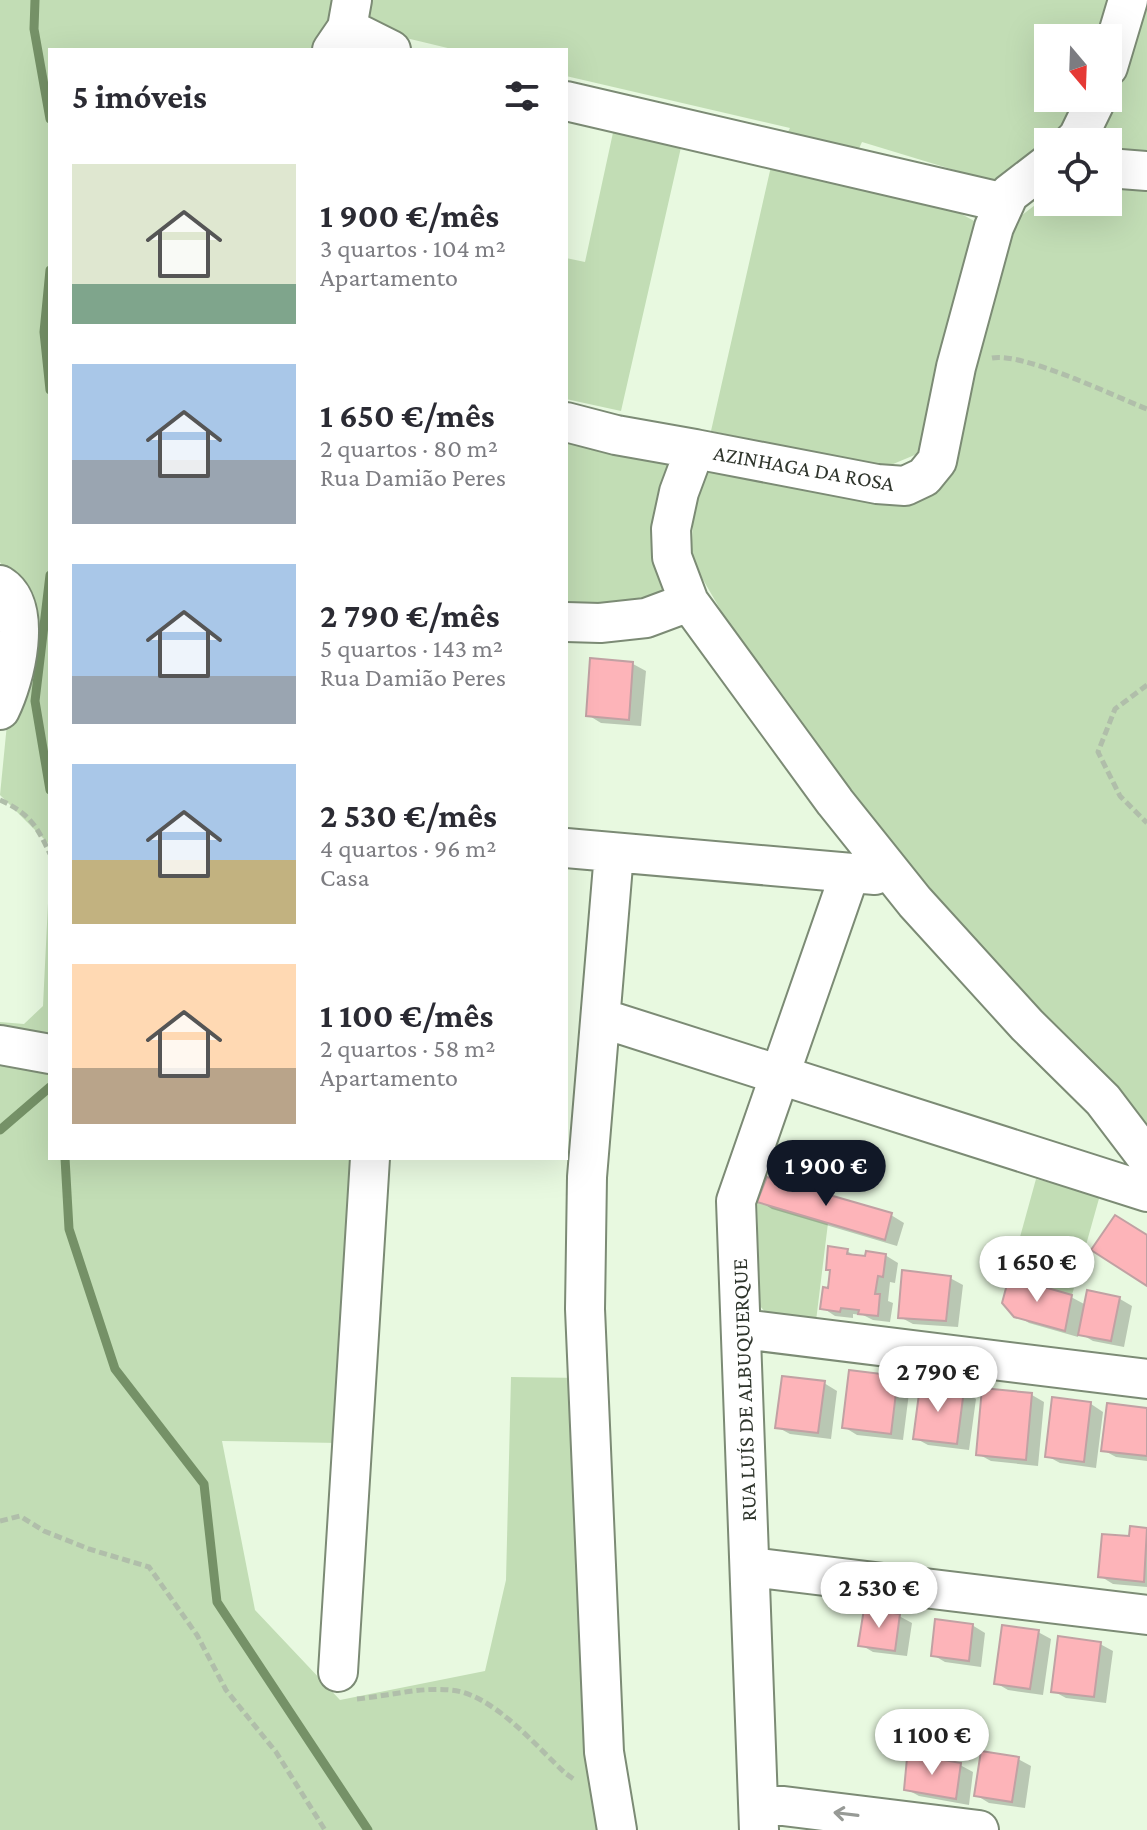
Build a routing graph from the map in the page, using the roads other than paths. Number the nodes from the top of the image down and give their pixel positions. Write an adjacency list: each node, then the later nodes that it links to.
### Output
1 (1128, 0): 2 (street)
2 (1121, 24)
3 (344, 26): 4 (street)
4 (387, 48)
5 (568, 101): 9 (street)
6 (1122, 169): 7 (street)
7 (1147, 171)
8 (1034, 175): 9 (street, AZINHAGA DA ROSA)
9 (1005, 203): 11 (street, AZINHAGA DA ROSA)
10 (568, 423): 11 (street)
11 (695, 449): 13 (street, AZINHAGA DA ROSA)
12 (0, 585): 15 (street)
13 (689, 602): 14 (street); 19 (street, AZINHAGA DA ROSA)
14 (568, 622)
15 (0, 710)
16 (568, 848): 17 (street)
17 (614, 853): 18 (street); 20 (street)
18 (850, 873): 19 (street); 23 (street, RUA LUÍS DE ALBUQUERQUE)
19 (894, 876): 24 (street, AZINHAGA DA ROSA)
20 (601, 1018): 23 (street); 33 (street)
21 (0, 1045): 22 (street)
22 (48, 1054)
23 (781, 1076): 26 (street); 27 (street, RUA LUÍS DE ALBUQUERQUE)
24 (1147, 1158)
25 (370, 1160): 31 (street)
26 (1147, 1192)
27 (742, 1329): 28 (street); 29 (street, RUA LUÍS DE ALBUQUERQUE)
28 (1147, 1379)
29 (751, 1567): 30 (street); 32 (street, RUA LUÍS DE ALBUQUERQUE)
30 (1147, 1615)
31 (338, 1672)
32 (759, 1816): 34 (street, one-way to 32)
33 (615, 1817)
34 (979, 1830)

